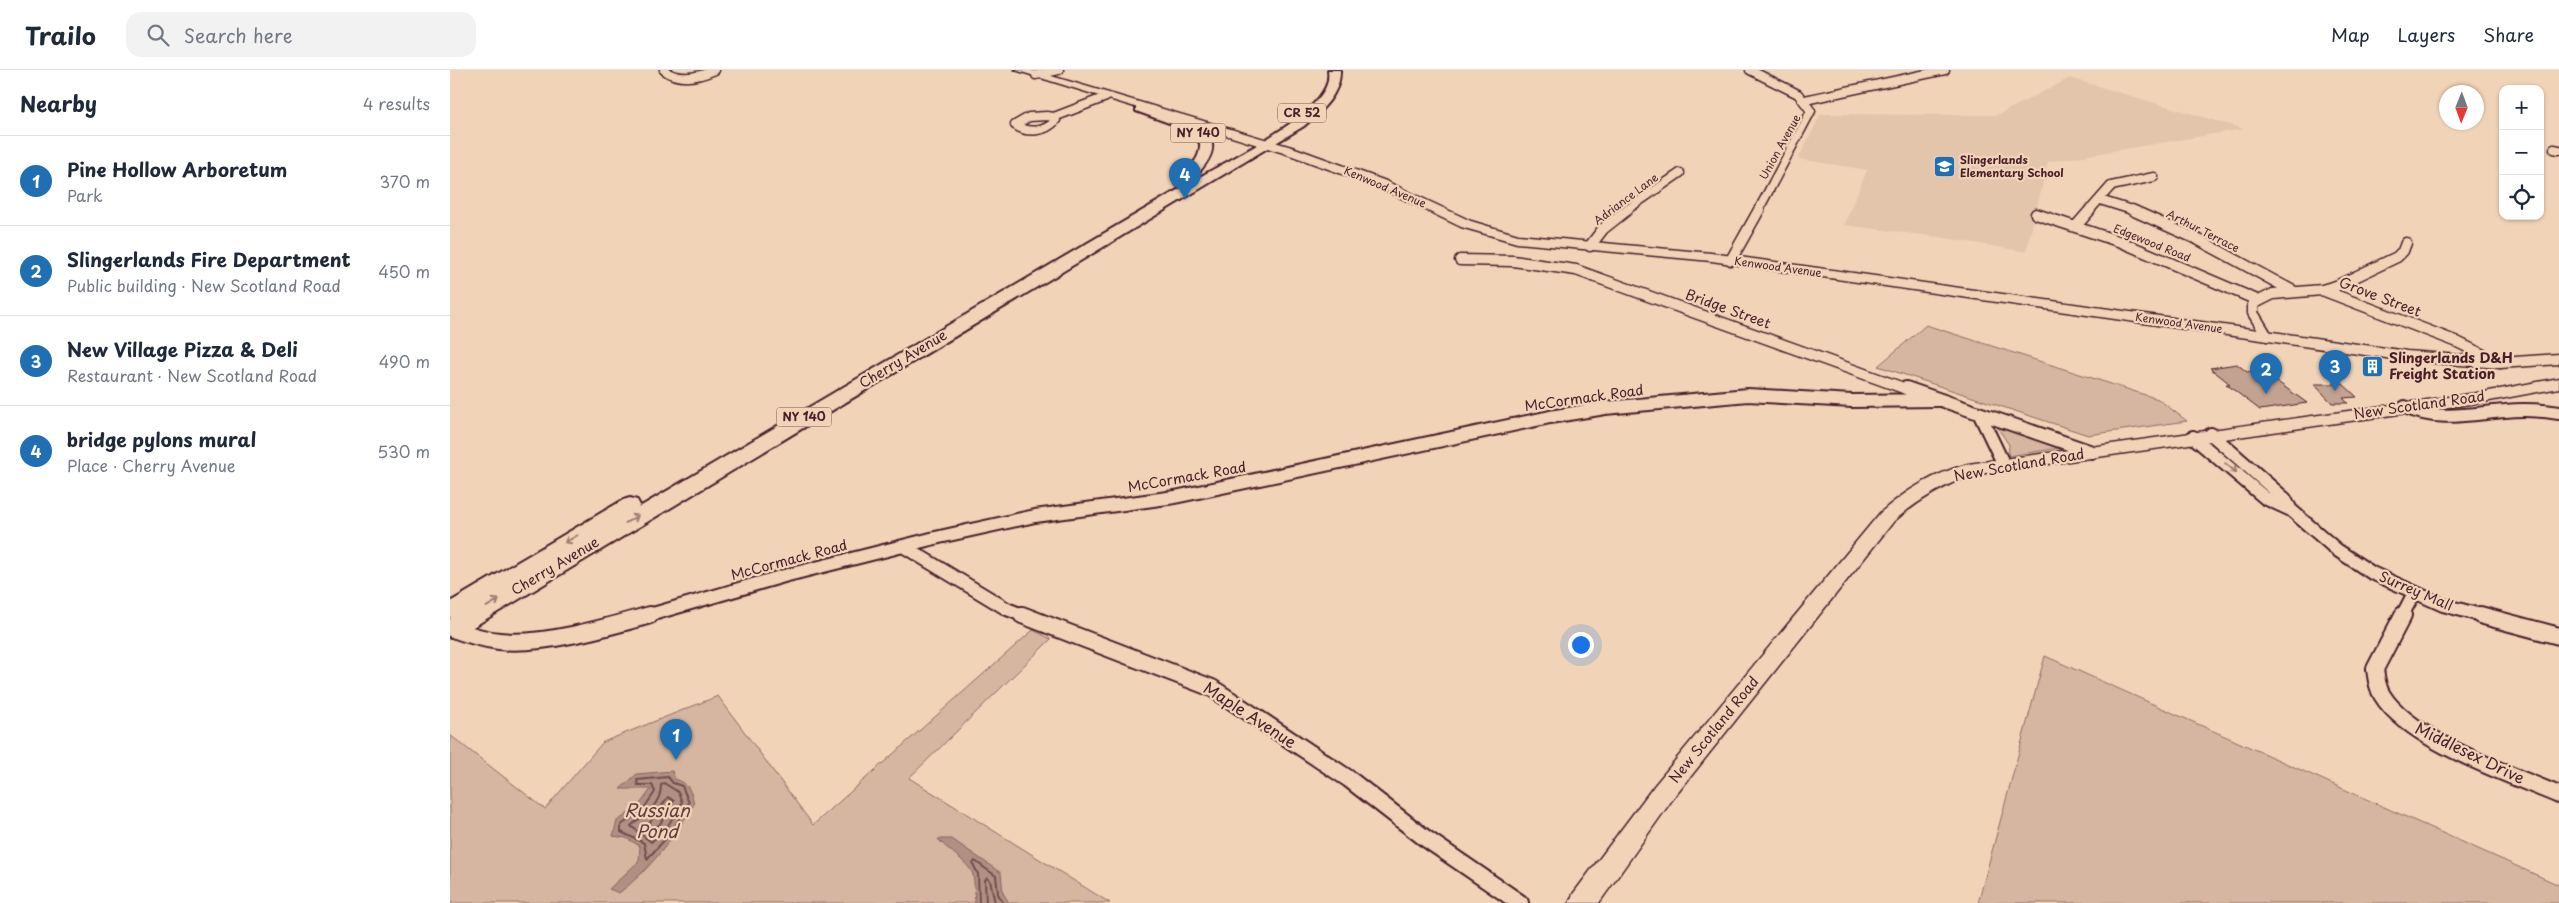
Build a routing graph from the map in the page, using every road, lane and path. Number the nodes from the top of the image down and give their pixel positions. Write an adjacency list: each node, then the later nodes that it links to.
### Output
1 (664, 70): 2 (street)
2 (715, 70)
3 (1020, 70): 9 (main road, Kenwood Avenue / NY 140)
4 (1059, 70): 9 (street)
5 (1334, 70): 15 (main road, Cherry Avenue / CR 52)
6 (1750, 70): 12 (street, Union Avenue)
7 (1900, 70): 10 (street)
8 (1945, 70): 10 (street)
9 (1036, 75): 11 (main road, Kenwood Avenue / NY 140)
10 (1913, 76): 12 (street)
11 (1106, 97): 13 (main road, Kenwood Avenue / NY 140); 14 (street)
12 (1805, 100): 26 (street, Union Avenue)
13 (1140, 108): 15 (main road, Kenwood Avenue / NY 140); 18 (main road, NY 140)
14 (1054, 116)
15 (1261, 142): 18 (main road, Cherry Avenue / CR 52); 20 (main road, Cherry Avenue / NY 140); 24 (main road, Kenwood Avenue)
16 (1680, 173): 24 (street, Adriance Lane)
17 (2154, 177): 19 (street)
18 (1182, 182): 20 (main road, Cherry Avenue / NY 140)
19 (2100, 200): 22 (street); 28 (street, Arthur Terrace)
20 (1150, 207): 44 (main road, Cherry Avenue / NY 140)
21 (2036, 214): 22 (street, Edgewood Road)
22 (2077, 225): 29 (street, Edgewood Road)
23 (2406, 243): 27 (street)
24 (1590, 246): 26 (main road, Kenwood Avenue)
25 (1460, 260): 34 (street, Bridge Street)
26 (1731, 260): 30 (main road, Kenwood Avenue)
27 (2322, 290): 28 (street, Grove Street); 32 (street, Grove Street)
28 (2293, 291): 29 (street, Grove Street)
29 (2257, 300): 30 (street)
30 (2267, 336): 32 (main road, Kenwood Avenue)
31 (2559, 359): 32 (main road, Kenwood Avenue)
32 (2500, 363)
33 (2559, 383): 35 (main road, New Scotland Road)
34 (1939, 400): 37 (street, Bridge Street); 42 (street, McCormack Road)
35 (2405, 407): 36 (street); 38 (main road, New Scotland Road)
36 (2559, 413)
37 (1980, 415): 39 (street, Bridge Street); 40 (street)
38 (2202, 435): 39 (main road, New Scotland Road); 41 (street, Surrey Mall); 41 (street, Surrey Mall, one-way to 41)
39 (2092, 452): 40 (main road, New Scotland Road)
40 (2004, 465): 48 (main road, New Scotland Road)
41 (2291, 510): 43 (street, Surrey Mall)
42 (902, 546): 44 (street, McCormack Road); 47 (street, Maple Avenue)
43 (2414, 593): 45 (street, Surrey Mall); 46 (street, Middlesex Drive)
44 (450, 624)
45 (2559, 636)
46 (2559, 795)
47 (1520, 903)
48 (1583, 903)

